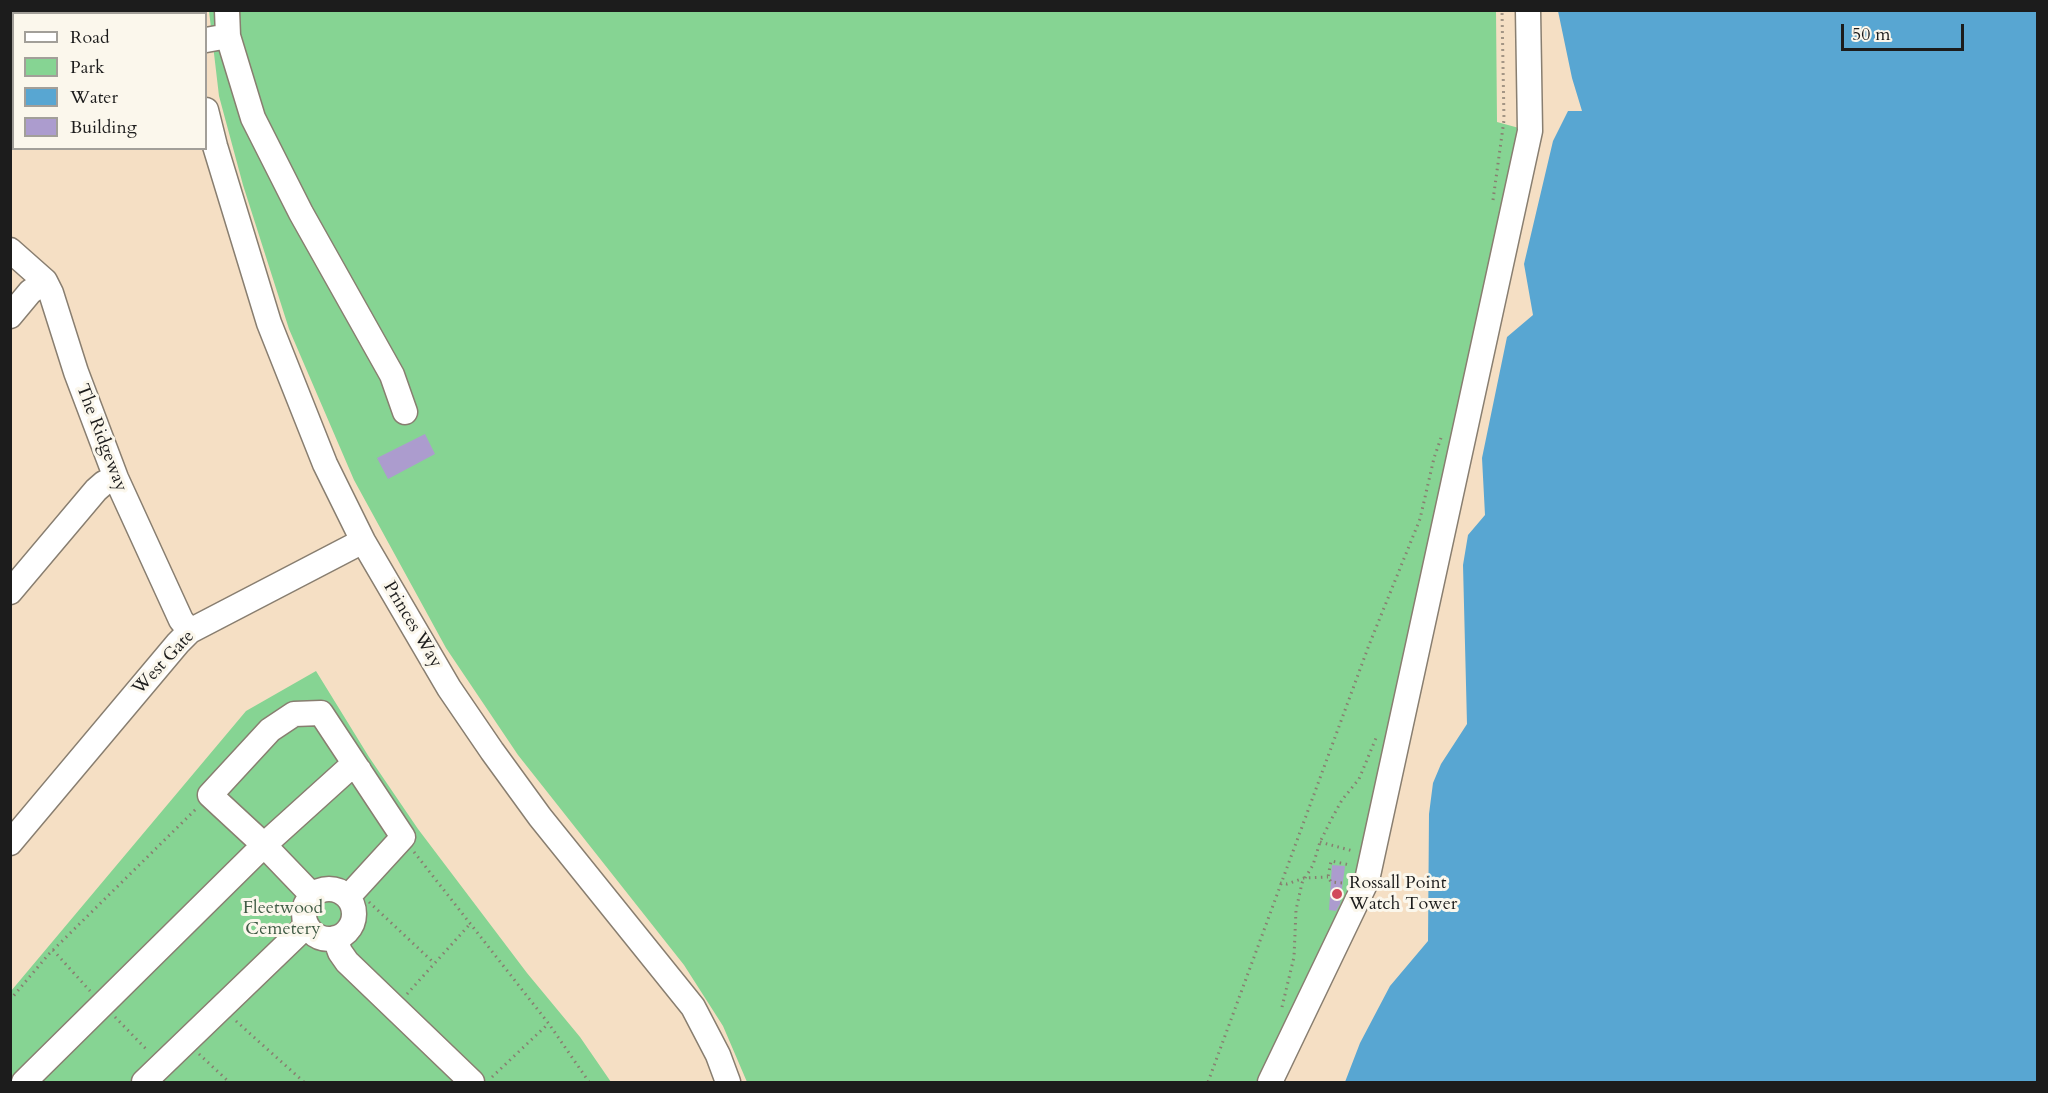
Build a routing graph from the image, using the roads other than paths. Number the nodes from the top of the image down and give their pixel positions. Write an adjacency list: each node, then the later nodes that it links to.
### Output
1 (227, 10): 3 (street)
2 (1528, 10): 24 (street)
3 (217, 38): 8 (street)
4 (207, 114): 10 (street, Princes Way)
5 (10, 250): 6 (street, The Ridgeway)
6 (45, 281): 7 (street); 9 (street, The Ridgeway)
7 (10, 316)
8 (405, 412)
9 (116, 478): 11 (street); 12 (street, The Ridgeway)
10 (363, 541): 12 (street, West Gate); 23 (street, Princes Way)
11 (10, 592)
12 (190, 631): 14 (street, West Gate)
13 (359, 770): 15 (street); 15 (street); 16 (street)
14 (10, 843)
15 (264, 845): 17 (street); 20 (street)
16 (351, 892): 17 (street); 19 (street)
17 (312, 895): 18 (street)
18 (306, 924): 19 (street); 21 (street)
19 (335, 938): 22 (street)
20 (24, 1083)
21 (144, 1083)
22 (472, 1083)
23 (728, 1083)
24 (1270, 1083)

